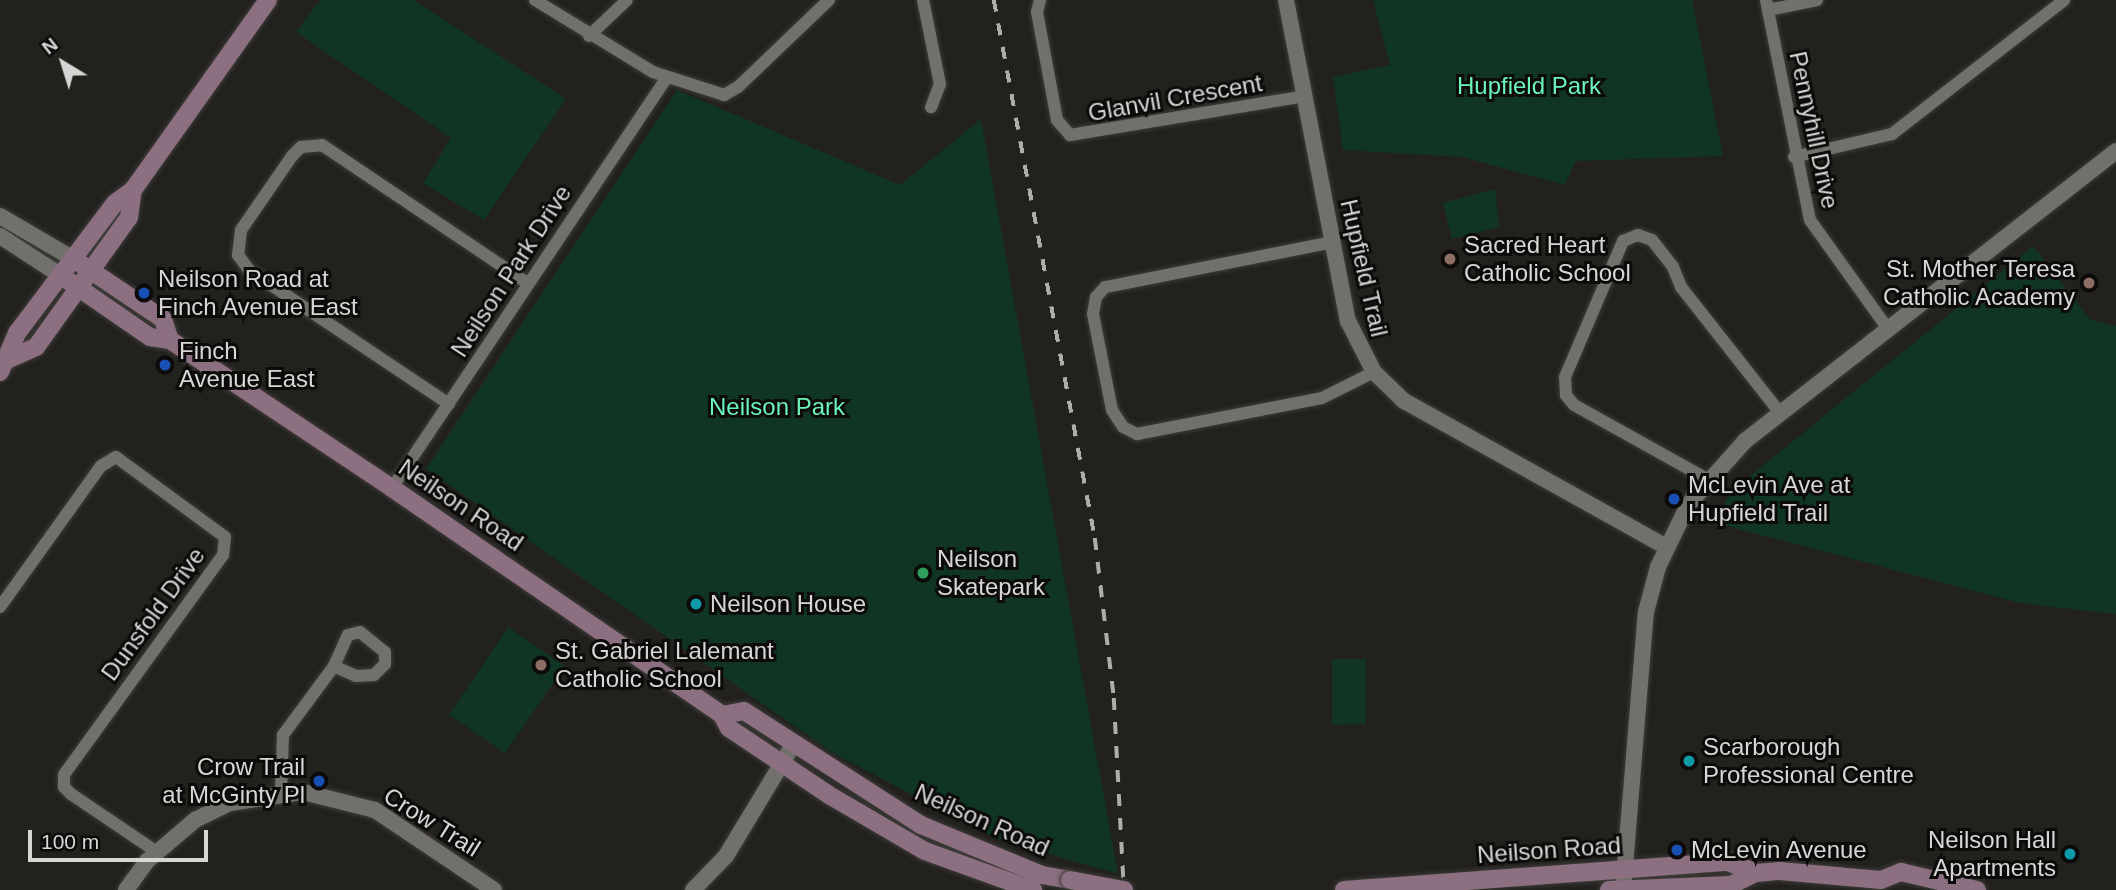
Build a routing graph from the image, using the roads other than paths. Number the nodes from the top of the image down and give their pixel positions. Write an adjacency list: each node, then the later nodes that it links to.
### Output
1 (268, 0): 17 (main road)
2 (535, 0): 11 (street)
3 (627, 0): 11 (street)
4 (829, 0): 12 (street)
5 (923, 0): 14 (street)
6 (1040, 0): 13 (street, Glanvil Crescent)
7 (1286, 0): 13 (street, Hupfield Trail)
8 (1817, 0): 10 (street)
9 (2064, 0): 16 (street)
10 (1767, 5): 16 (street, Pennyhill Drive)
11 (589, 36): 12 (street)
12 (666, 78): 24 (street, Neilson Park Drive)
13 (1305, 96): 20 (street, Hupfield Trail)
14 (931, 107)
15 (2116, 151): 26 (street)
16 (1794, 157): 26 (street, Pennyhill Drive)
17 (133, 190): 21 (main road); 22 (main road)
18 (0, 216): 21 (street, Neilson Road)
19 (0, 236): 23 (street, Neilson Road)
20 (1333, 242): 29 (street, Hupfield Trail); 29 (street)
21 (72, 258): 22 (main road, Neilson Road); 23 (main road)
22 (91, 270): 25 (main road); 27 (main road, Neilson Road)
23 (60, 275): 25 (main road, Neilson Road); 28 (main road)
24 (527, 283): 30 (street, Neilson Park Drive); 30 (street)
25 (78, 288): 27 (main road, Neilson Road); 28 (main road)
26 (1888, 329): 31 (street)
27 (170, 340): 33 (main road, Neilson Road)
28 (4, 366)
29 (1374, 372): 34 (street, Hupfield Trail)
30 (449, 404): 33 (street, Neilson Park Drive)
31 (1780, 413): 32 (street); 32 (street)
32 (1707, 479): 34 (street)
33 (392, 488): 37 (main road, Neilson Road)
34 (1666, 547): 42 (street)
35 (0, 607): 41 (street, Dunsfold Drive)
36 (334, 666): 40 (street)
37 (722, 715): 38 (main road, Neilson Road); 39 (main road, Neilson Road)
38 (793, 745): 39 (street); 49 (main road, Neilson Road, bridge)
39 (782, 764): 45 (street); 48 (main road, Neilson Road)
40 (281, 794): 41 (street, Crow Trail); 47 (street, Crow Trail)
41 (157, 852): 46 (street, Crow Trail)
42 (1624, 869): 43 (main road, Neilson Road); 50 (main road, Neilson Road); 51 (street)
43 (1756, 873): 44 (main road, Neilson Road); 51 (main road, Neilson Road)
44 (1884, 885): 52 (main road, Neilson Road)
45 (698, 889)
46 (126, 890)
47 (494, 890)
48 (1033, 890)
49 (1124, 890)
50 (1344, 890)
51 (1618, 890)
52 (1977, 890)

